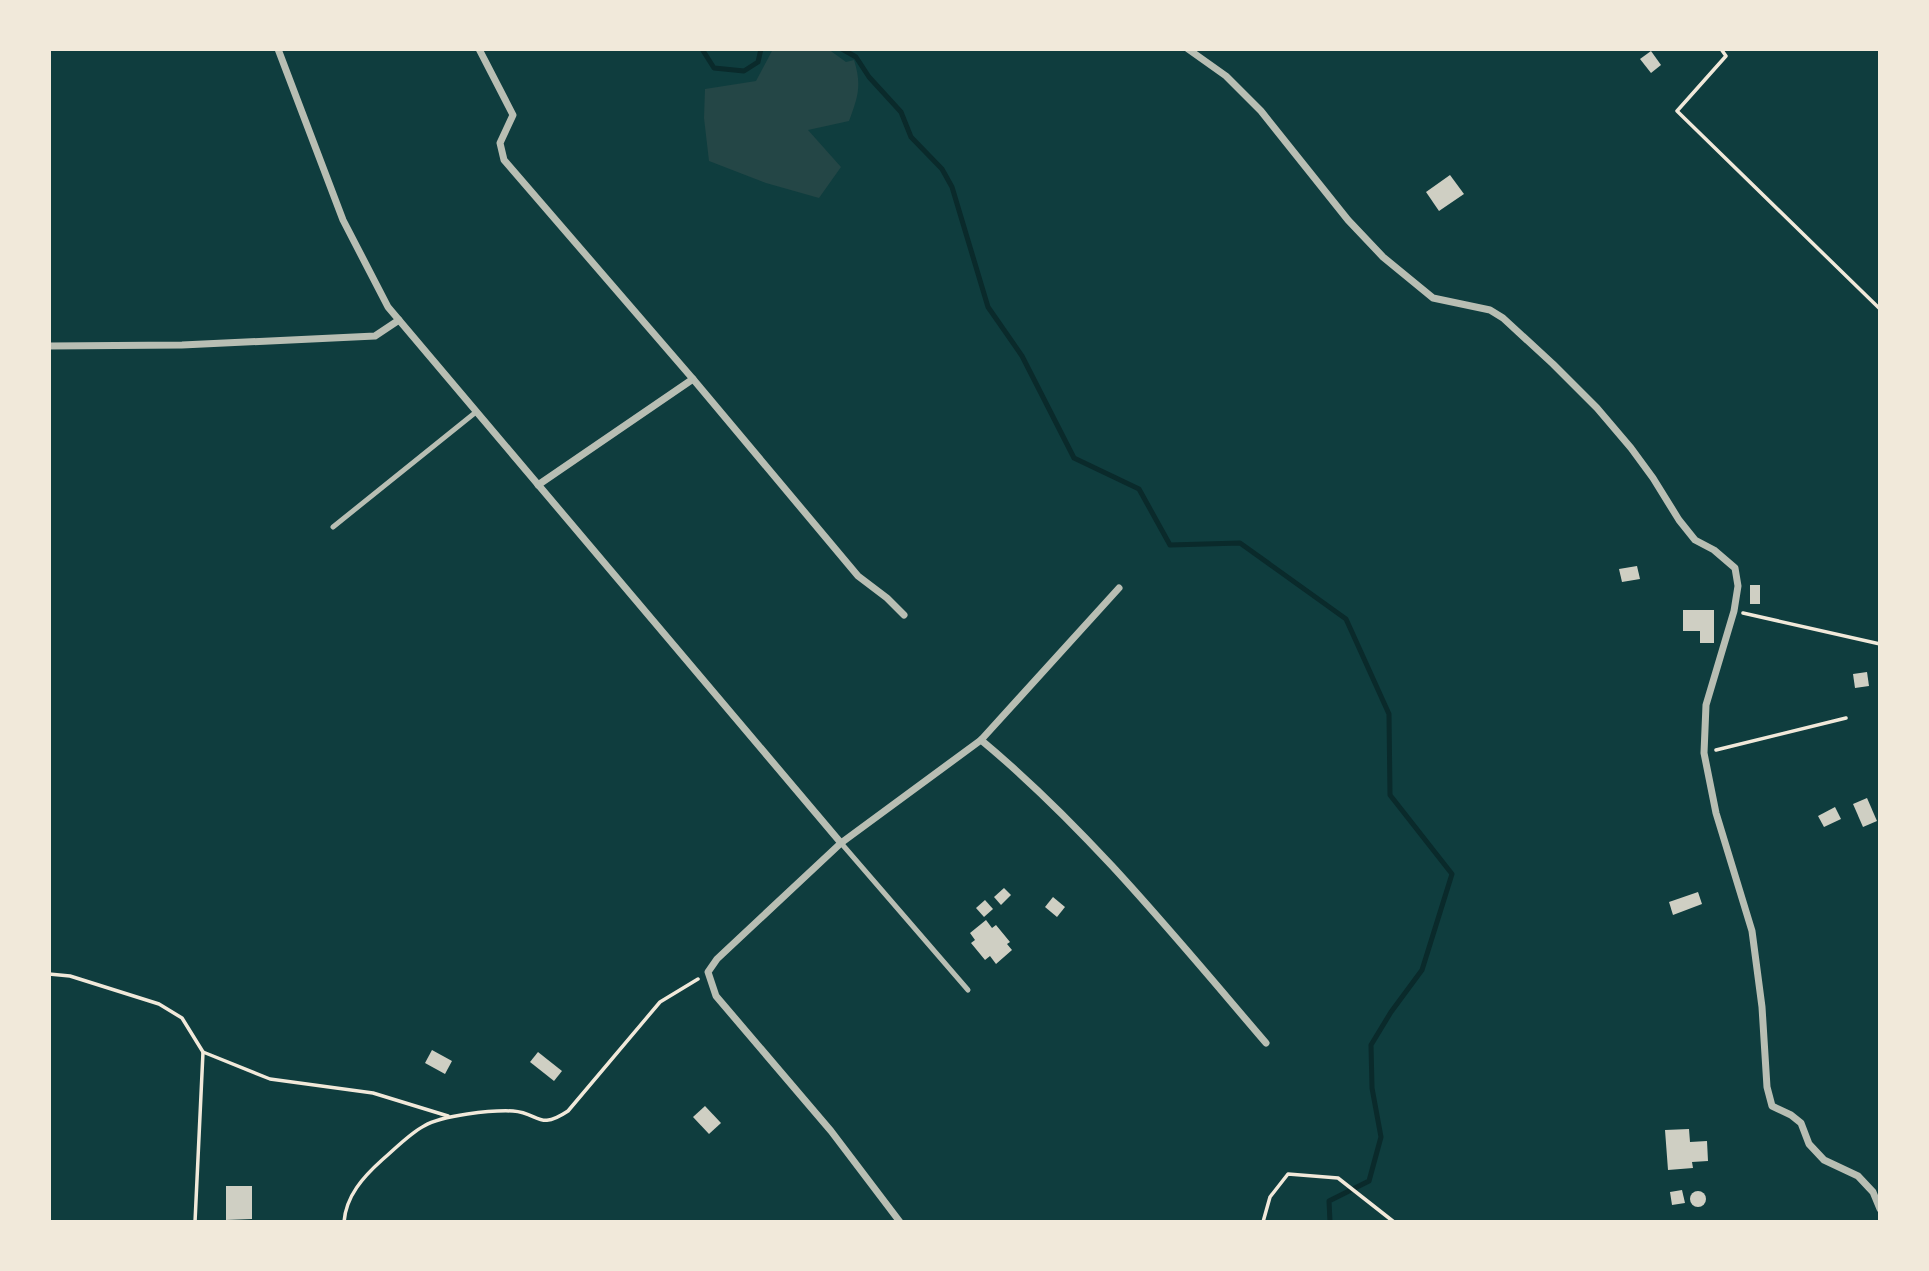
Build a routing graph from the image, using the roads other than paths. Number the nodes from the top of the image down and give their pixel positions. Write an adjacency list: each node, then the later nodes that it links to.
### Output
1 (278, 49): 4 (street)
2 (480, 49): 6 (street)
3 (1188, 49): 16 (street)
4 (399, 320): 5 (street); 7 (street)
5 (49, 346)
6 (693, 379): 8 (street); 11 (street)
7 (476, 412): 8 (street); 9 (lane)
8 (538, 485): 13 (street)
9 (333, 527)
10 (1119, 588): 12 (street)
11 (904, 615)
12 (981, 740): 13 (street); 15 (street)
13 (841, 843): 14 (lane); 17 (street)
14 (968, 990)
15 (1266, 1043)
16 (1880, 1209)
17 (900, 1222)

